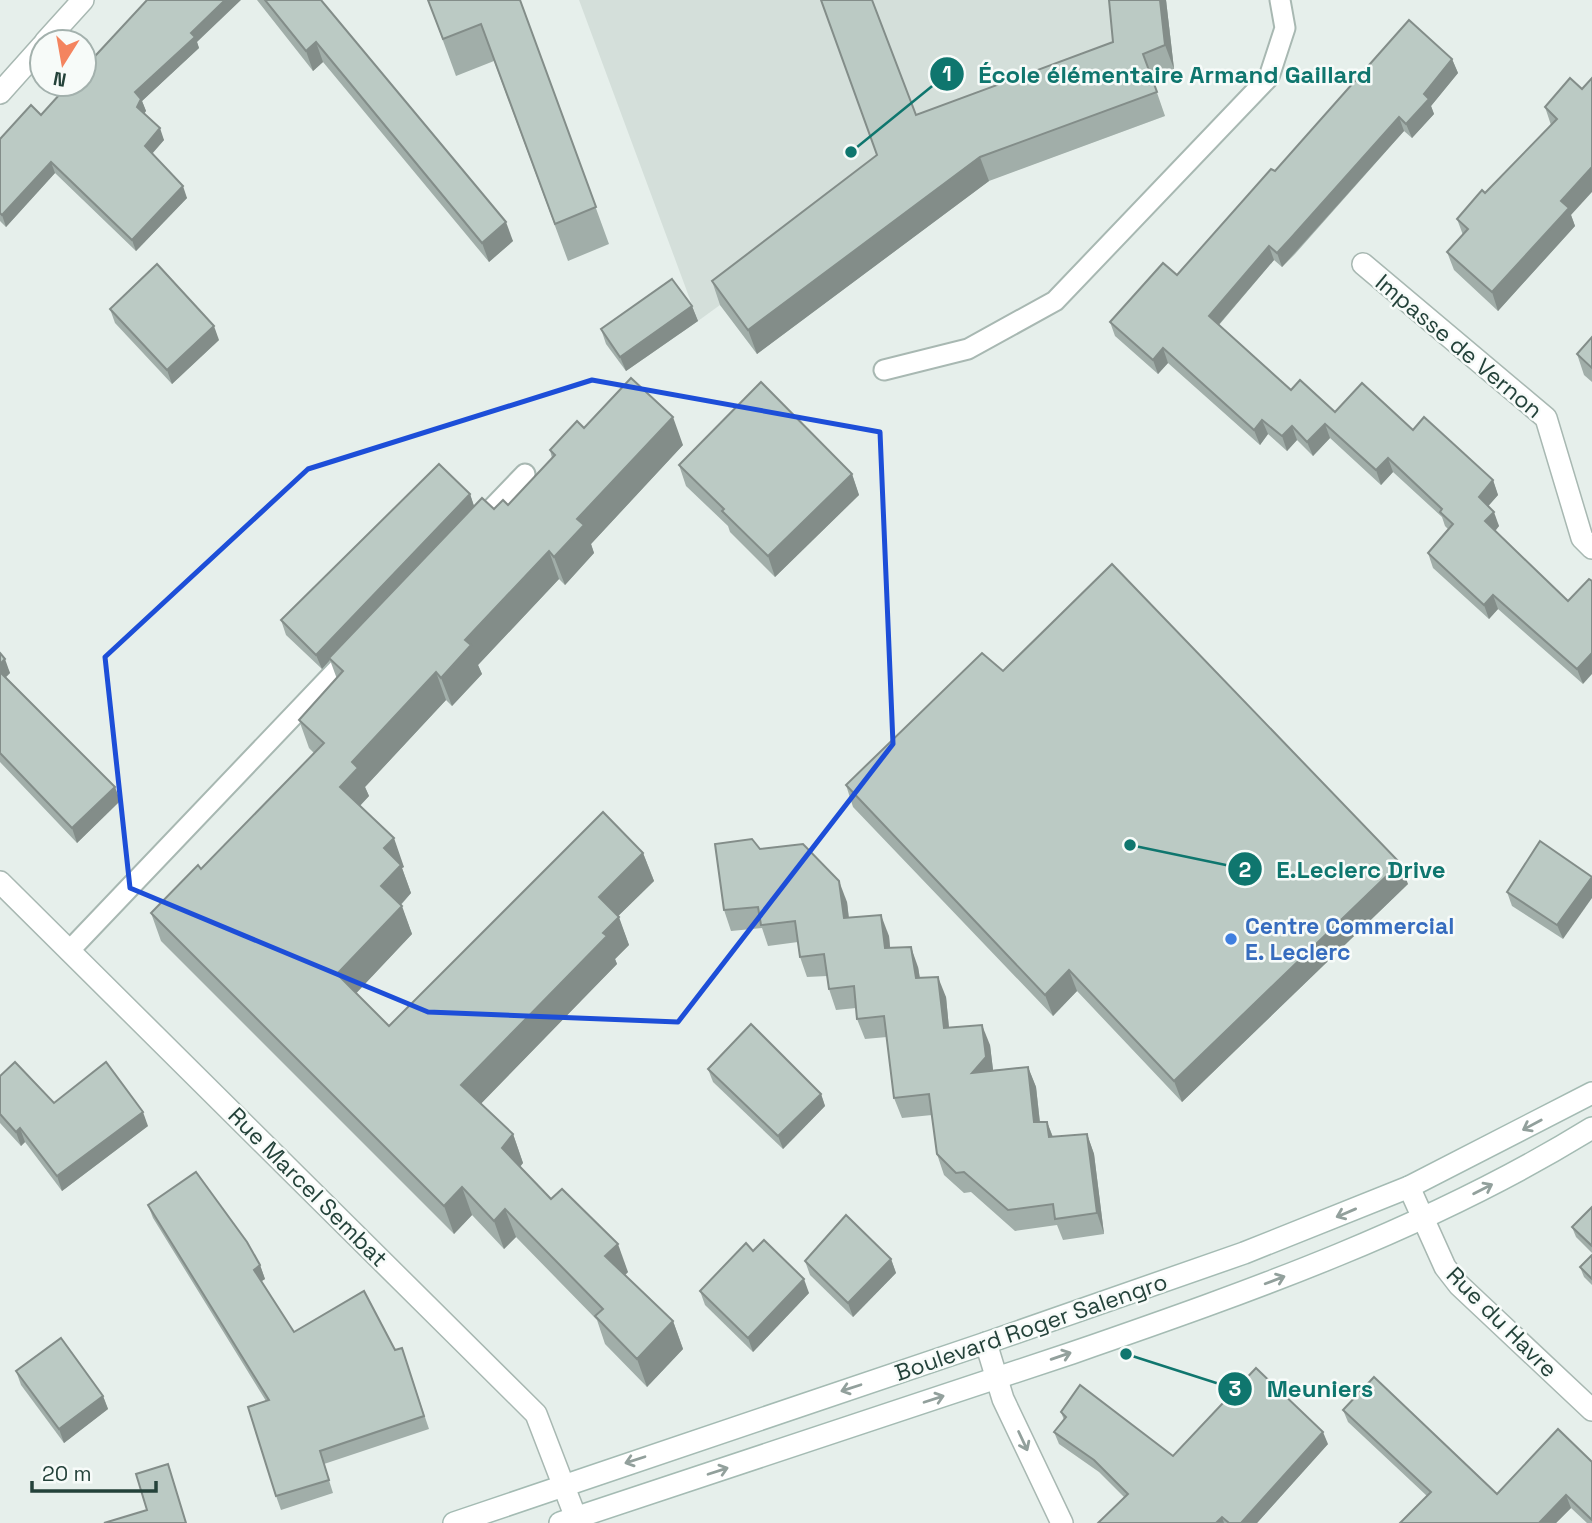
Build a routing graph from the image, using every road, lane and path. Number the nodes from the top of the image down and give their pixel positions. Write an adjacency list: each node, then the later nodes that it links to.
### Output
1 (83, 0): 3 (main road)
2 (1280, 0): 7 (lane)
3 (58, 28)
4 (28, 62): 5 (main road)
5 (0, 93)
6 (1363, 264): 10 (main road, Impasse de Vernon)
7 (884, 370)
8 (524, 474): 9 (lane)
9 (467, 534)
10 (1592, 548)
11 (361, 645): 13 (lane)
12 (0, 882): 13 (main road, Rue Marcel Sembat)
13 (69, 951): 21 (main road, Rue Marcel Sembat)
14 (1592, 1093): 16 (main road, Boulevard Roger Salengro, one-way to 16)
15 (1592, 1128): 17 (main road, Boulevard Roger Salengro, one-way to 15)
16 (1409, 1187): 17 (main road, Rue du Havre); 18 (main road, Boulevard Roger Salengro, one-way to 18)
17 (1422, 1220): 19 (main road, Boulevard Roger Salengro, one-way to 17); 20 (main road, Rue du Havre)
18 (986, 1343): 19 (main road); 21 (main road, Boulevard Roger Salengro, one-way to 21)
19 (996, 1379): 22 (main road, Boulevard Roger Salengro, one-way to 19); 24 (main road, one-way to 24)
20 (1592, 1410)
21 (564, 1484): 22 (main road, Rue Marcel Sembat); 23 (main road, Boulevard Roger Salengro)
22 (568, 1520)
23 (454, 1523)
24 (1062, 1523)

